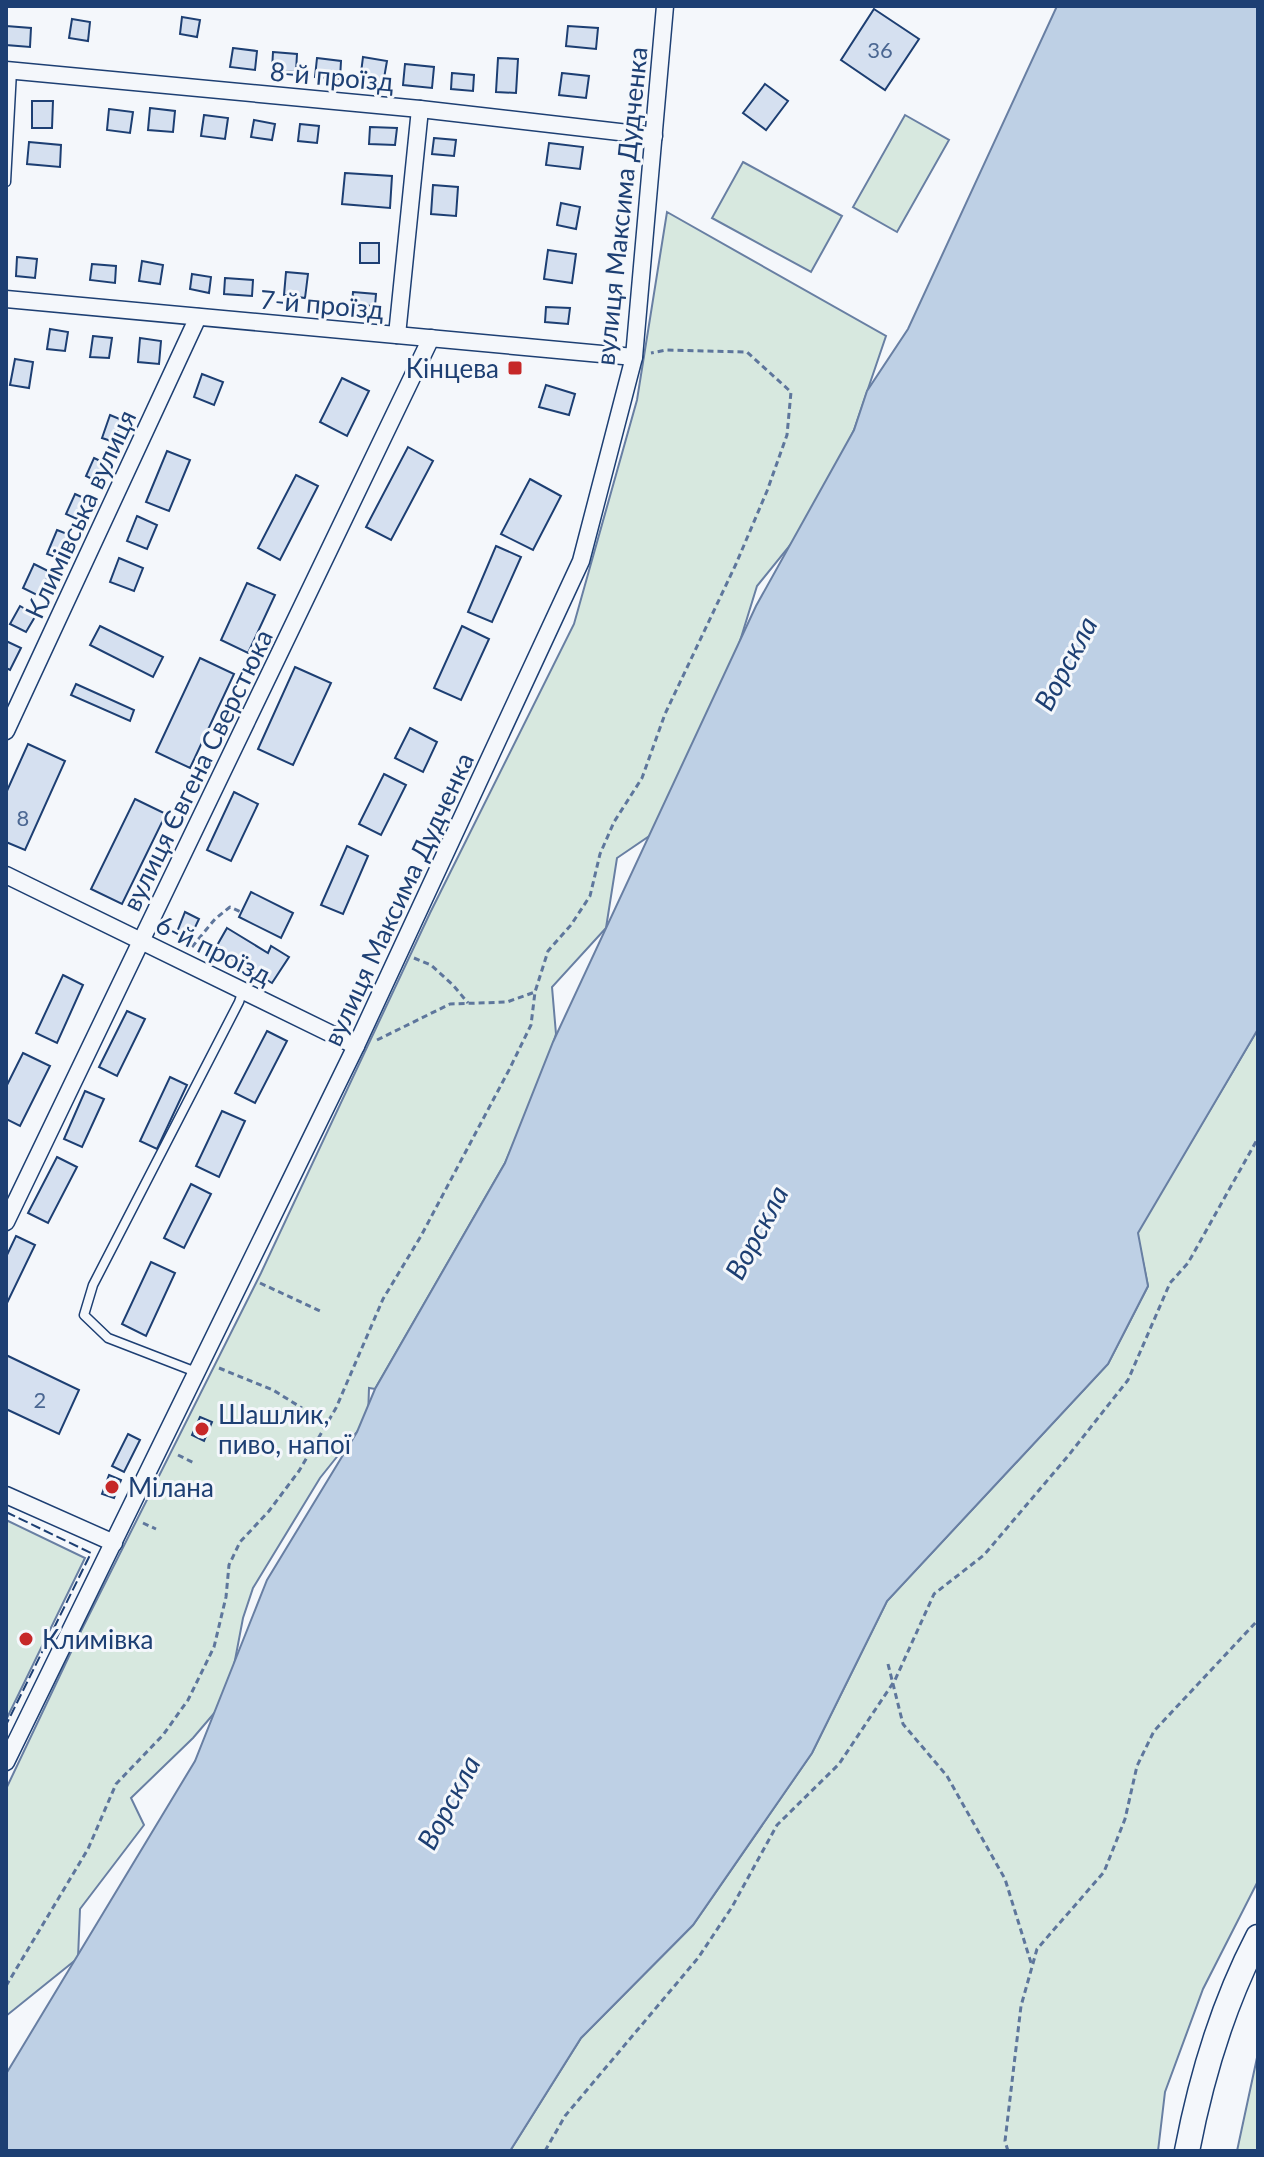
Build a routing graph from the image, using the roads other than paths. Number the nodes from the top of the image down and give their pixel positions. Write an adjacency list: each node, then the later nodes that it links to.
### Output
1 (665, 6): 4 (street, вулиця Максима Дудченка)
2 (9, 70): 3 (street, 8-й проїзд); 5 (lane)
3 (420, 109): 4 (street, 8-й проїзд); 8 (street)
4 (654, 136): 10 (street, вулиця Максима Дудченка)
5 (6, 182)
6 (6, 299): 7 (street, 7-й проїзд)
7 (198, 317): 8 (street, 7-й проїзд); 11 (street, Климівська вулиця)
8 (397, 335): 9 (street, 7-й проїзд)
9 (431, 338): 10 (street, 7-й проїзд); 13 (street, вулиця Євгена Сверстюка)
10 (634, 357): 15 (street, вулиця Максима Дудченка)
11 (6, 731)
12 (6, 875): 13 (street, 6-й проїзд)
13 (142, 940): 14 (street, 6-й проїзд); 16 (street, вулиця Євгена Сверстюка)
14 (243, 990): 15 (street, 6-й проїзд); 17 (lane)
15 (356, 1046): 17 (street, вулиця Максима Дудченка)
16 (6, 1222)
17 (204, 1369): 19 (street, вулиця Максима Дудченка)
18 (6, 1495): 19 (street)
19 (114, 1543): 20 (street, вулиця Максима Дудченка)
20 (6, 1762)
21 (1258, 1937): 22 (main road)
22 (1187, 2151)

